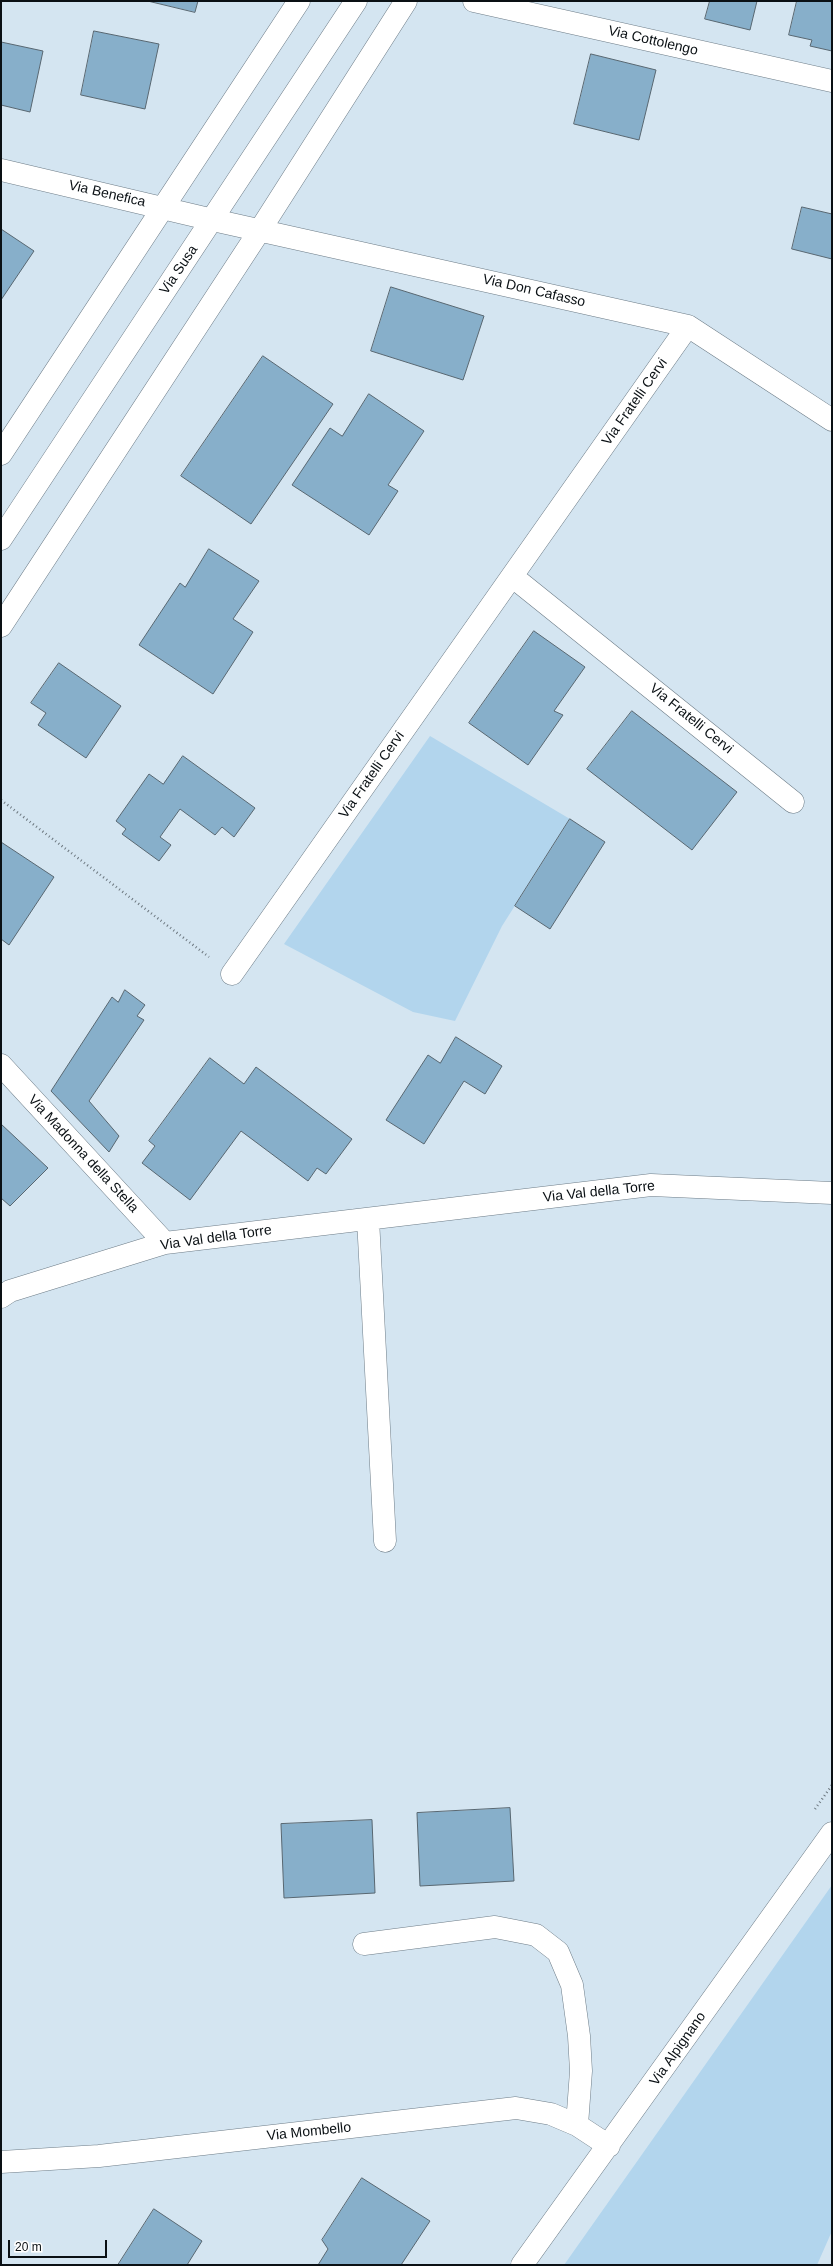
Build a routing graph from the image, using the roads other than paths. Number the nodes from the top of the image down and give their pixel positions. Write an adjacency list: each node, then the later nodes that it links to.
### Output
1 (299, 1): 7 (street)
2 (356, 1): 8 (street, Via Susa)
3 (406, 1): 9 (street)
4 (474, 1): 5 (street, Via Cottolengo)
5 (832, 81)
6 (1, 170): 7 (street, Via Benefica)
7 (163, 207): 8 (street, Via Benefica); 12 (street)
8 (213, 220): 9 (street, Via Don Cafasso); 13 (street, Via Susa)
9 (260, 230): 10 (street, Via Don Cafasso); 15 (street)
10 (688, 326): 11 (street, Via Don Cafasso); 14 (street, Via Fratelli Cervi)
11 (832, 420)
12 (1, 454)
13 (1, 539)
14 (513, 577): 16 (street, Via Fratelli Cervi); 17 (street, Via Fratelli Cervi)
15 (1, 626)
16 (793, 802)
17 (232, 974)
18 (1, 1065): 21 (street, Via Madonna della Stella)
19 (832, 1192): 20 (street, Via Val della Torre)
20 (368, 1219): 21 (street, Via Val della Torre); 23 (street)
21 (165, 1243): 22 (street, Via Val della Torre)
22 (1, 1297)
23 (385, 1541)
24 (832, 1833): 27 (street, Via Alpignano)
25 (364, 1944): 26 (street)
26 (577, 2125): 27 (street, Via Mombello); 28 (street, Via Mombello)
27 (609, 2146): 29 (street, Via Alpignano)
28 (1, 2162)
29 (522, 2265)

